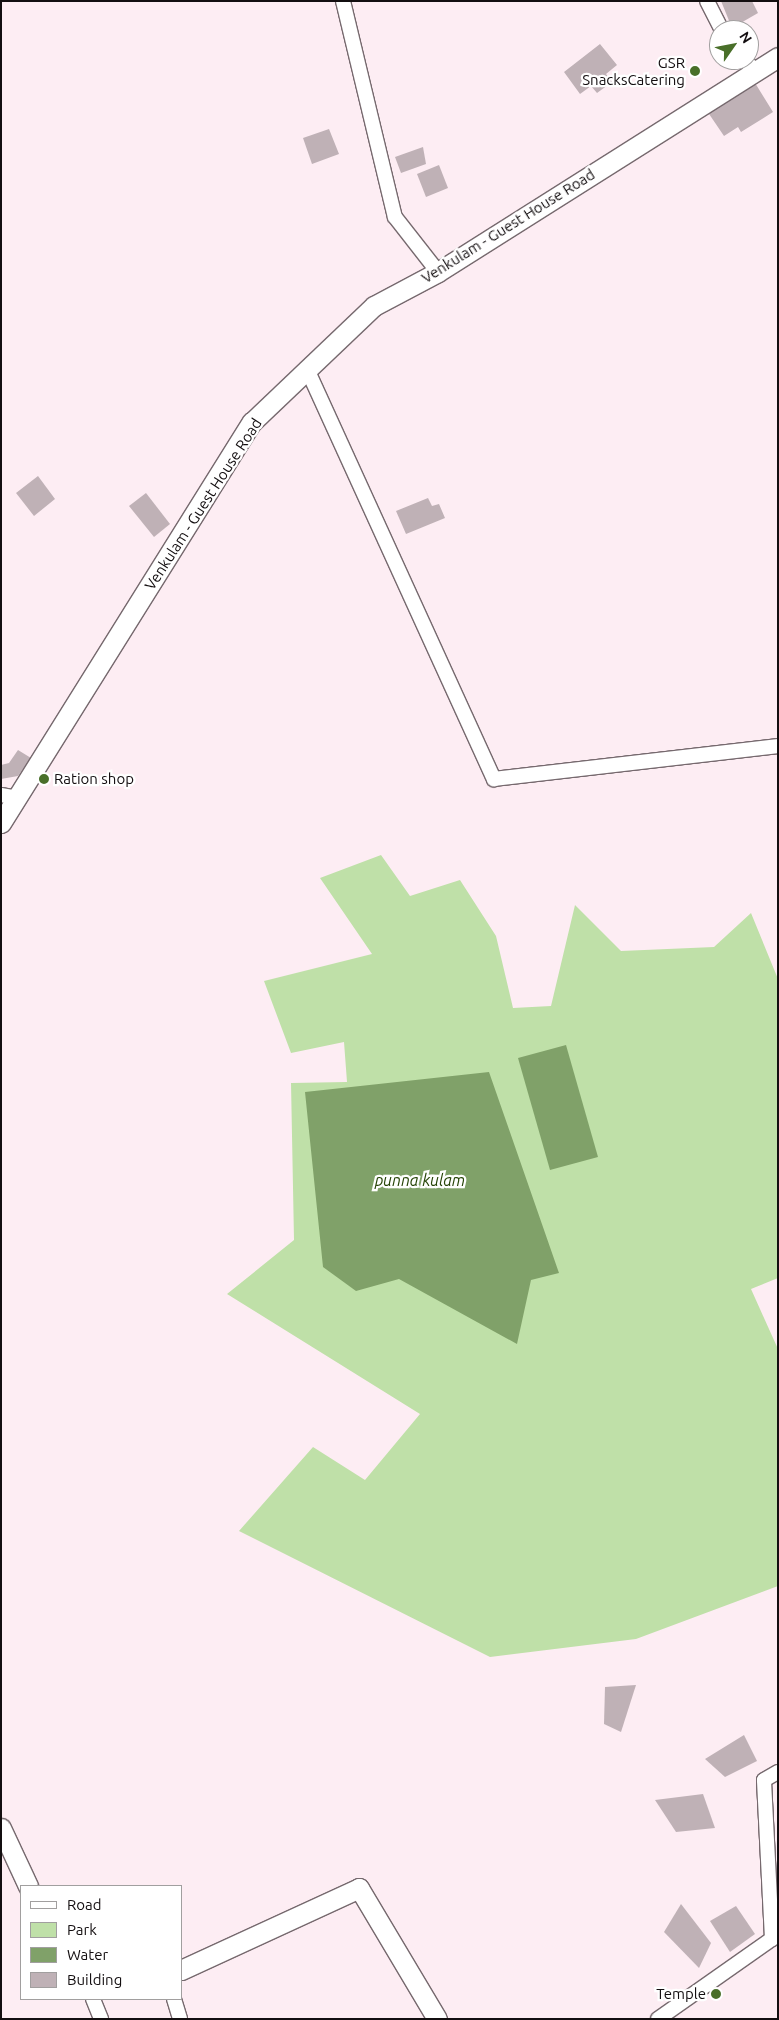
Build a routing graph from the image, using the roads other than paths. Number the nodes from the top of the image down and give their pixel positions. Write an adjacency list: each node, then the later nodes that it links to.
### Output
1 (343, 1): 7 (street)
2 (707, 1): 3 (street)
3 (717, 20)
4 (778, 57): 5 (main road, Venkulam - Guest House Road)
5 (759, 63)
6 (744, 70): 7 (main road, Venkulam - Guest House Road)
7 (438, 272): 8 (main road, Venkulam - Guest House Road)
8 (307, 369): 9 (street); 10 (main road, Venkulam - Guest House Road)
9 (778, 746)
10 (9, 796): 11 (main road, Venkulam - Guest House Road)
11 (1, 824)
12 (778, 1772): 21 (street)
13 (1, 1828): 14 (main road)
14 (28, 1885)
15 (182, 1970): 20 (main road)
16 (93, 2000): 18 (street)
17 (174, 2000): 19 (street)
18 (100, 2019)
19 (180, 2019)
20 (437, 2019)
21 (658, 2019)

